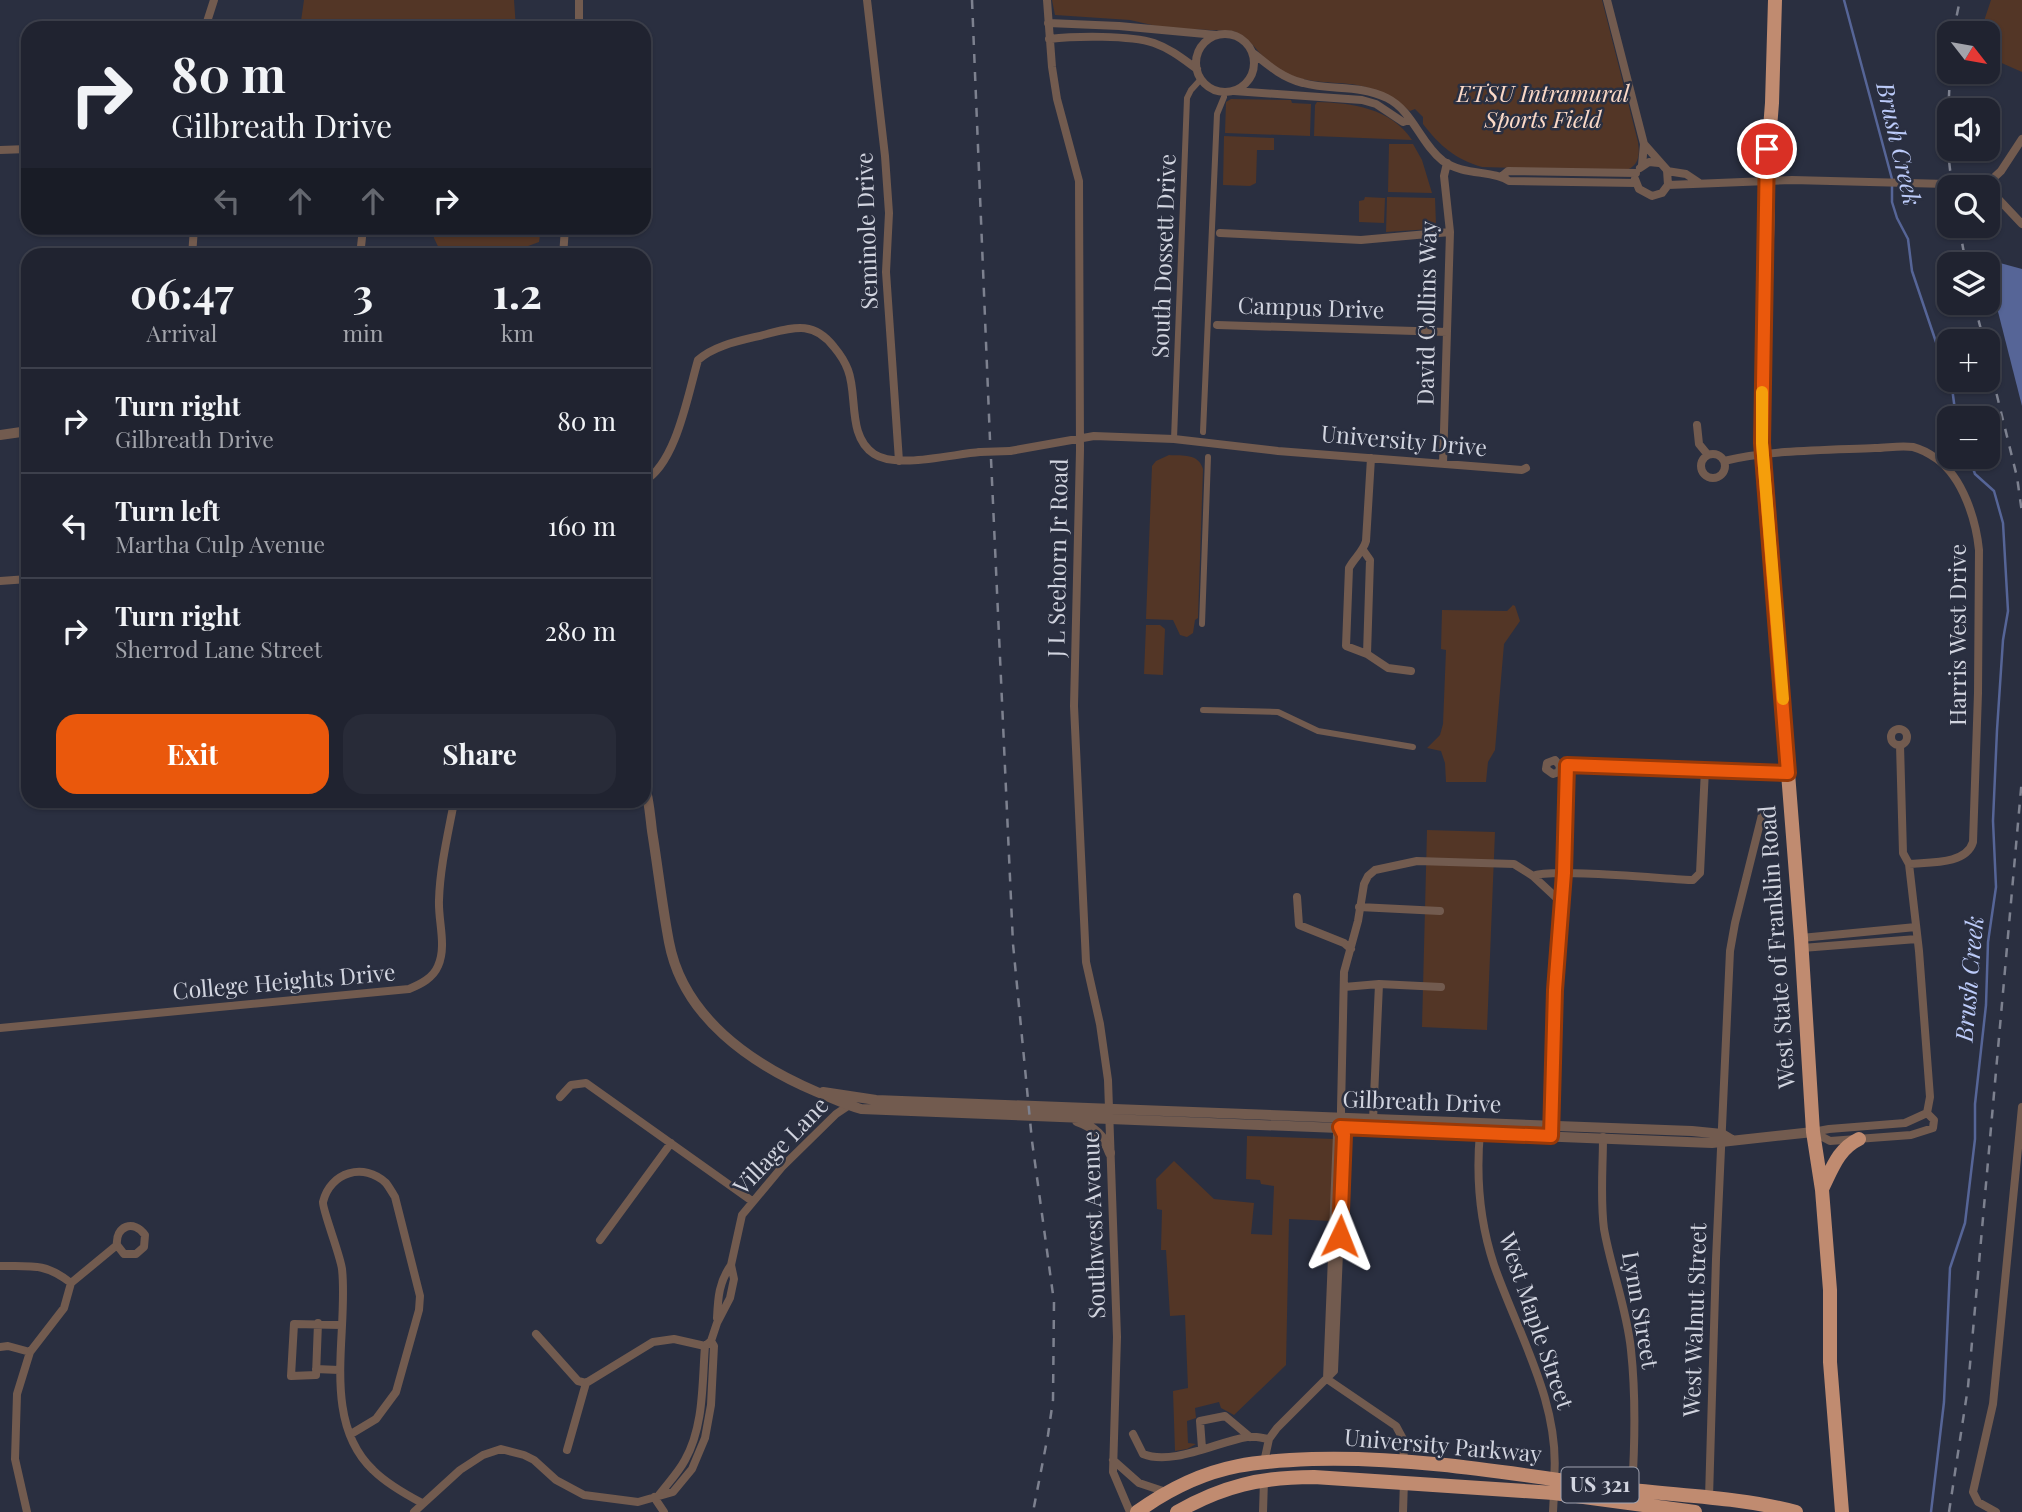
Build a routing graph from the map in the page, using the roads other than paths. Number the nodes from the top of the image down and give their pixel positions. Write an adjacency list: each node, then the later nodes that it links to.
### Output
1 (214, 0): 7 (street)
2 (579, 0): 8 (street)
3 (867, 0): 49 (street, Seminole Drive)
4 (1046, 0): 9 (street, J L Seehorn Jr Road)
5 (1607, 0): 19 (street)
6 (1775, 0): 28 (highway, West State of Franklin Road)
7 (207, 21)
8 (579, 21)
9 (1048, 23): 10 (street); 11 (street, J L Seehorn Jr Road)
10 (1217, 35): 12 (street); 13 (street)
11 (1049, 38): 13 (street); 43 (street, J L Seehorn Jr Road)
12 (1253, 53): 15 (street); 17 (street)
13 (1197, 69): 14 (street)
14 (1201, 79): 15 (street); 44 (street, South Dossett Drive)
15 (1234, 91): 17 (street)
16 (1224, 97): 41 (street)
17 (1409, 120): 22 (street)
18 (2022, 139): 26 (street)
19 (1644, 144): 23 (street); 24 (street)
20 (21, 149): 21 (street)
21 (0, 150)
22 (1447, 163): 27 (street); 35 (street, David Collins Way)
23 (1659, 163): 24 (street); 25 (street)
24 (1639, 169): 27 (street); 30 (street)
25 (1667, 171): 29 (street); 31 (street)
26 (1998, 175)
27 (1502, 176): 30 (street)
28 (1767, 181): 29 (street); 32 (street); 46 (highway, West State of Franklin Road)
29 (1699, 182): 31 (street)
30 (1636, 183): 31 (street)
31 (1668, 185)
32 (1937, 185)
33 (2000, 200): 34 (street)
34 (2022, 223)
35 (1450, 232): 36 (street); 38 (street, David Collins Way)
36 (1220, 233)
37 (1217, 325): 38 (street, Campus Drive)
38 (1447, 332): 51 (street, David Collins Way)
39 (1697, 425): 45 (street)
40 (21, 432): 42 (street)
41 (1203, 432)
42 (0, 435)
43 (1079, 438): 44 (street, University Drive); 49 (street, bridge); 87 (street, J L Seehorn Jr Road)
44 (1174, 439): 48 (street, University Drive)
45 (1708, 455): 50 (street); 50 (street)
46 (1764, 455): 50 (street, Harris West Drive); 64 (highway, West State of Franklin Road); 68 (street, Harris West Drive)
47 (1208, 457): 57 (street)
48 (1371, 458): 51 (street, University Drive); 54 (street)
49 (899, 461): 53 (street)
50 (1724, 461)
51 (1443, 464): 52 (street, University Drive)
52 (1526, 468)
53 (651, 476)
54 (1363, 550): 58 (street); 58 (street)
55 (21, 580): 56 (street)
56 (0, 581)
57 (1202, 624)
58 (1367, 654): 59 (street)
59 (1411, 671)
60 (1203, 710): 62 (street)
61 (1900, 745): 68 (street)
62 (1413, 747)
63 (1705, 769): 64 (street); 69 (street); 69 (street)
64 (1788, 773): 77 (highway, West State of Franklin Road)
65 (453, 808): 82 (street, College Heights Drive)
66 (648, 808): 84 (street, Southwest Avenue)
67 (1762, 815): 97 (street, West Walnut Street)
68 (1909, 864): 75 (street)
69 (1564, 873): 70 (street); 72 (street)
70 (1533, 876): 72 (street); 73 (street)
71 (1297, 897): 78 (street)
72 (1562, 903): 92 (street)
73 (1359, 907): 74 (street); 78 (street)
74 (1440, 911)
75 (1916, 927): 76 (street); 77 (street)
76 (1917, 939): 77 (street); 86 (street)
77 (1801, 943): 95 (highway, West State of Franklin Road)
78 (1351, 949): 80 (street)
79 (1379, 984): 80 (street); 81 (street); 90 (street)
80 (1344, 987): 91 (street)
81 (1440, 987)
82 (0, 1028)
83 (560, 1097): 99 (street)
84 (849, 1101): 87 (street, Southwest Avenue); 88 (street, Southwest Avenue); 102 (street, Village Lane)
85 (2022, 1107): 146 (street)
86 (1927, 1113): 89 (street); 93 (street)
87 (1109, 1114): 88 (street, Southwest Avenue); 91 (street, Gilbreath Drive); 100 (street, Southwest Avenue)
88 (1068, 1118): 100 (street)
89 (1918, 1118): 93 (street); 95 (street)
90 (1373, 1120): 91 (street, Gilbreath Drive); 92 (street, Gilbreath Drive)
91 (1341, 1123): 94 (street, Gilbreath Drive); 115 (street)
92 (1551, 1125): 94 (street, Gilbreath Drive); 96 (street, Gilbreath Drive); 97 (street, Gilbreath Drive)
93 (1925, 1131): 98 (street)
94 (1480, 1132): 128 (street, West Maple Street)
95 (1813, 1132): 97 (street, Gilbreath Drive); 98 (street); 101 (highway, West State of Franklin Road)
96 (1603, 1137): 97 (street, Gilbreath Drive); 132 (street, Lynn Street)
97 (1725, 1139): 131 (street, West Walnut Street)
98 (1859, 1139): 101 (highway)
99 (671, 1143): 102 (street); 103 (street)
100 (1110, 1153): 123 (street, Southwest Avenue)
101 (1822, 1190): 145 (highway, West State of Franklin Road)
102 (751, 1201): 110 (street, Village Lane)
103 (600, 1240)
104 (117, 1245): 106 (street)
105 (0, 1266): 106 (street)
106 (71, 1283): 112 (street)
107 (318, 1323): 108 (street); 113 (street); 113 (street)
108 (341, 1325): 114 (street); 117 (street)
109 (536, 1334): 116 (street)
110 (710, 1345): 116 (street); 130 (street, Village Lane)
111 (0, 1347): 112 (street)
112 (30, 1352): 134 (street)
113 (316, 1369): 114 (street)
114 (340, 1370): 117 (street)
115 (1327, 1379): 120 (street); 125 (street)
116 (586, 1383): 122 (street)
117 (351, 1434): 133 (street)
118 (1133, 1434): 121 (street)
119 (1250, 1437): 120 (street); 121 (street); 121 (street)
120 (1269, 1439): 124 (street)
121 (1202, 1448)
122 (567, 1450)
123 (1113, 1460): 129 (street); 137 (street, Southwest Avenue)
124 (1264, 1462): 125 (highway, University Parkway / US 321); 126 (highway); 129 (highway, University Parkway / US 321)
125 (1404, 1462): 127 (highway); 128 (highway, University Parkway / US 321)
126 (1264, 1480): 127 (highway, University Parkway / US 321); 139 (highway, University Parkway / US 321); 140 (street)
127 (1404, 1481): 128 (highway, University Parkway / US 321); 141 (street)
128 (1554, 1486): 132 (highway, University Parkway / US 321); 142 (street, West Maple Street)
129 (1169, 1492): 138 (highway, University Parkway / US 321)
130 (657, 1496): 133 (street); 136 (street)
131 (1709, 1498): 132 (highway, University Parkway / US 321); 144 (highway, University Parkway / US 321)
132 (1631, 1502): 143 (highway, University Parkway / US 321)
133 (422, 1503): 135 (street)
134 (27, 1512)
135 (414, 1512)
136 (664, 1512)
137 (1130, 1512)
138 (1137, 1512)
139 (1177, 1512)
140 (1263, 1512)
141 (1403, 1512)
142 (1553, 1512)
143 (1695, 1512)
144 (1796, 1512)
145 (1842, 1512)
146 (1996, 1512)

